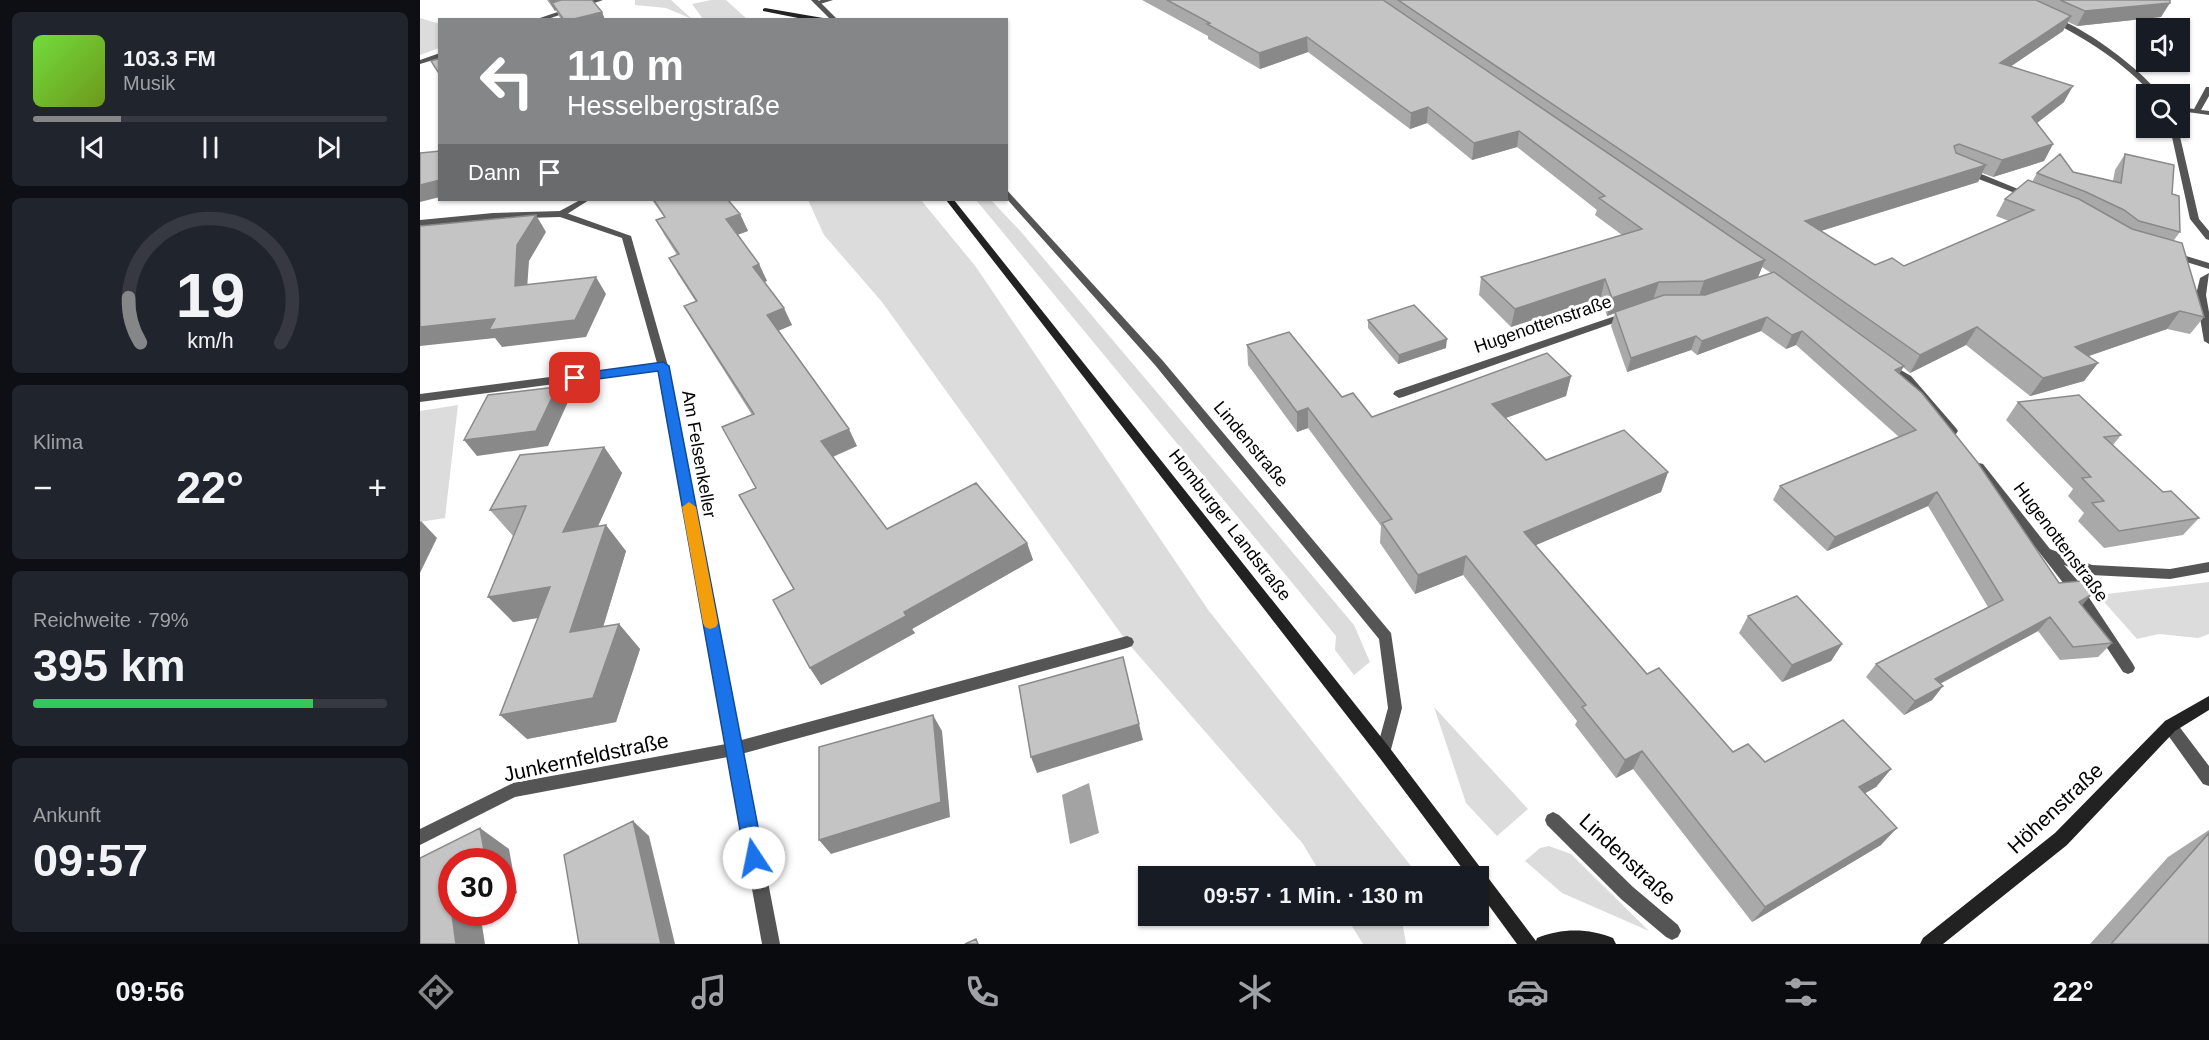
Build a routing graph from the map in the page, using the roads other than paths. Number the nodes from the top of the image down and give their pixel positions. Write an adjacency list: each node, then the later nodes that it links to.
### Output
1 (600, 0): 5 (street)
2 (830, 0): 3 (street)
3 (815, 2): 8 (street)
4 (2045, 16): 11 (street)
5 (543, 18)
6 (774, 18): 7 (street)
7 (814, 18)
8 (834, 18)
9 (438, 56): 10 (street)
10 (420, 62)
11 (2147, 84)
12 (2209, 89): 14 (street)
13 (2190, 110): 14 (street)
14 (2197, 110): 15 (street)
15 (2209, 113)
16 (2176, 138): 24 (street)
17 (1952, 166): 19 (street)
18 (1008, 194): 43 (street, Lindenstraße)
19 (2039, 198)
20 (583, 201): 22 (street, Am Felsenkeller)
21 (951, 201): 43 (street, Homburger Landstraße)
22 (561, 214): 23 (street, Am Felsenkeller); 31 (street, Am Felsenkeller)
23 (420, 223)
24 (2209, 237)
25 (2166, 254): 26 (street)
26 (2209, 266)
27 (2209, 276): 29 (street)
28 (1635, 312): 32 (street, Hugenottenstraße)
29 (2209, 341)
30 (1879, 359): 34 (street)
31 (663, 366): 33 (street); 42 (street, Am Felsenkeller)
32 (1399, 394)
33 (420, 398)
34 (1956, 436)
35 (1969, 454): 36 (street, Hugenottenstraße)
36 (2045, 552): 37 (street); 39 (street, Hugenottenstraße)
37 (2209, 567)
38 (1127, 642): 42 (street)
39 (2128, 668)
40 (2209, 702): 41 (street, Höhenstraße)
41 (2170, 726): 44 (street); 54 (street, Höhenstraße)
42 (734, 749): 46 (street, Junkernfeldstraße); 50 (street, Am Felsenkeller)
43 (1384, 752): 47 (street, Homburger Landstraße)
44 (2209, 779)
45 (1553, 820): 49 (street, Lindenstraße)
46 (420, 837)
47 (1470, 866)
48 (1489, 892): 51 (street, Homburger Landstraße)
49 (1672, 931)
50 (771, 944)
51 (1528, 944)
52 (1543, 944): 53 (street)
53 (1607, 944)
54 (1929, 944)

